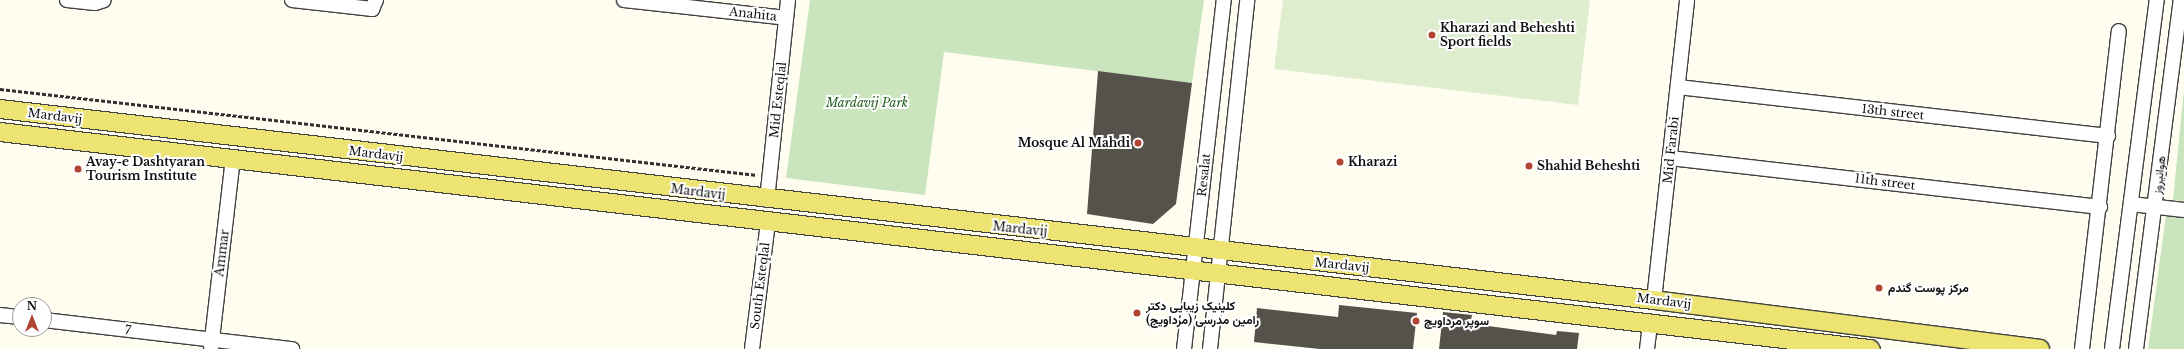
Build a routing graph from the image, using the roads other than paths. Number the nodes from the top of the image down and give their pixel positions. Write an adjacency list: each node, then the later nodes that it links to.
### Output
1 (67, 0): 2 (street)
2 (104, 0)
3 (292, 0): 4 (street)
4 (376, 0)
5 (624, 0): 12 (street, Anahita)
6 (788, 0): 12 (street, Mid Esteqlal)
7 (1224, 0): 26 (street, Resalat)
8 (1247, 0): 27 (street, Resalat)
9 (1687, 0): 14 (street, Mid Farabi)
10 (2157, 0): 21 (street, هوانیروز)
11 (2181, 0): 23 (street, هوانیروز)
12 (786, 18): 20 (street, Mid Esteqlal)
13 (2119, 31): 17 (street)
14 (1678, 88): 17 (street, 13th street); 19 (street, Mid Farabi)
15 (0, 109): 20 (main road, Mardavij)
16 (0, 132): 18 (main road, Mardavij)
17 (2108, 136): 22 (street)
18 (234, 158): 25 (main road, Mardavij); 35 (street, Ammar)
19 (1670, 158): 22 (street, 11th street); 30 (street, Mid Farabi)
20 (767, 200): 26 (main road, Mardavij)
21 (2131, 204): 23 (street); 44 (street, هوانیروز)
22 (2100, 207): 43 (street)
23 (2155, 207): 24 (street); 45 (street, هوانیروز)
24 (2184, 210)
25 (768, 223): 28 (main road, Mardavij); 37 (street, South Esteqlal)
26 (1196, 249): 27 (main road, Mardavij); 28 (street, Resalat)
27 (1220, 251): 29 (street, Resalat); 30 (main road, Mardavij)
28 (1194, 273): 29 (main road, Mardavij); 38 (street, Resalat)
29 (1218, 275): 34 (main road, Mardavij); 39 (street, Resalat)
30 (1654, 300): 42 (main road, Mardavij)
31 (0, 315): 32 (street)
32 (12, 317)
33 (52, 321): 35 (street, 7)
34 (1650, 323): 40 (street); 41 (main road, Mardavij)
35 (212, 344): 36 (street, 7)
36 (292, 349)
37 (752, 349)
38 (1184, 349)
39 (1210, 349)
40 (1647, 349)
41 (1870, 349)
42 (2040, 349)
43 (2082, 349)
44 (2112, 349)
45 (2136, 349)

